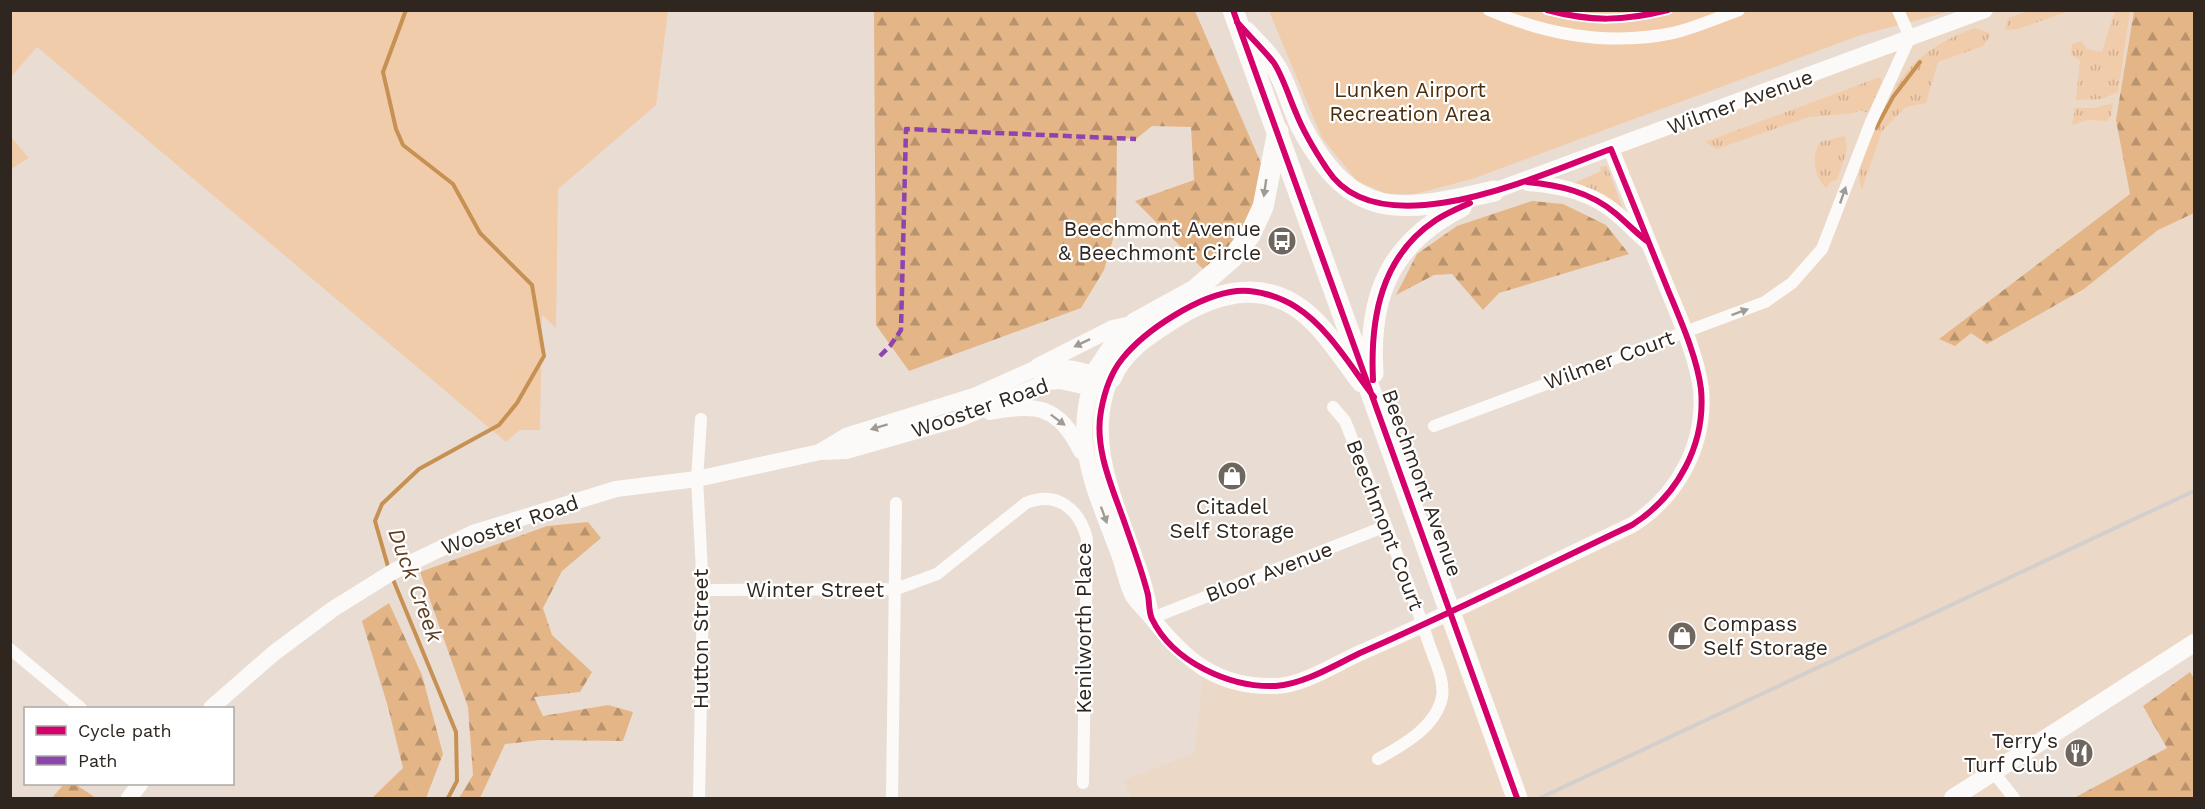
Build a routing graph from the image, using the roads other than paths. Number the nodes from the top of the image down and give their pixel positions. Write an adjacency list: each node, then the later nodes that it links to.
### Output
1 (1489, 10): 2 (street)
2 (1739, 10)
3 (1898, 10): 6 (street)
4 (1985, 10): 6 (street, Wilmer Avenue)
5 (1235, 16): 7 (highway, Beechmont Avenue); 10 (highway)
6 (1910, 37): 8 (street, Wilmer Avenue); 13 (street, Wilmer Court, one-way to 6)
7 (1278, 131): 12 (highway, one-way to 12); 16 (highway, Beechmont Avenue)
8 (1611, 149): 9 (street, Wilmer Avenue); 11 (street)
9 (1521, 182): 10 (street, Wilmer Avenue); 11 (street)
10 (1494, 191): 16 (highway)
11 (1649, 243): 13 (street)
12 (1135, 323): 14 (street, one-way to 14); 15 (highway)
13 (1685, 332): 20 (street, Wilmer Court); 30 (street)
14 (1032, 370): 15 (street, Wooster Road); 21 (street, Wooster Road, one-way to 21)
15 (1101, 383): 16 (highway); 18 (street, Wooster Road); 22 (street); 29 (street)
16 (1374, 397): 42 (highway, Beechmont Avenue)
17 (1333, 407): 26 (street, Beechmont Court)
18 (962, 418): 21 (street, Wooster Road); 22 (street, one-way to 22)
19 (701, 419): 23 (street, Hutton Street)
20 (1434, 426)
21 (820, 452): 23 (street, Wooster Road)
22 (1085, 460): 29 (street, one-way to 29)
23 (697, 479): 28 (street, Hutton Street); 34 (street, Wooster Road)
24 (896, 504): 27 (street)
25 (1011, 515): 27 (street, Winter Street); 37 (street, Kenilworth Place)
26 (1386, 526): 29 (street, Bloor Avenue); 30 (street, Beechmont Court)
27 (896, 589): 28 (street, Winter Street); 41 (street)
28 (703, 590): 40 (street, Hutton Street)
29 (1152, 618): 30 (street)
30 (1423, 626): 35 (street, Beechmont Court)
31 (2194, 643): 36 (main road)
32 (10, 649): 33 (street)
33 (80, 707)
34 (212, 707)
35 (1378, 759)
36 (1994, 773): 43 (main road); 44 (street)
37 (1083, 783)
38 (139, 785): 39 (street)
39 (129, 798)
40 (699, 798)
41 (892, 798)
42 (1517, 798)
43 (1953, 798)
44 (2014, 798)

